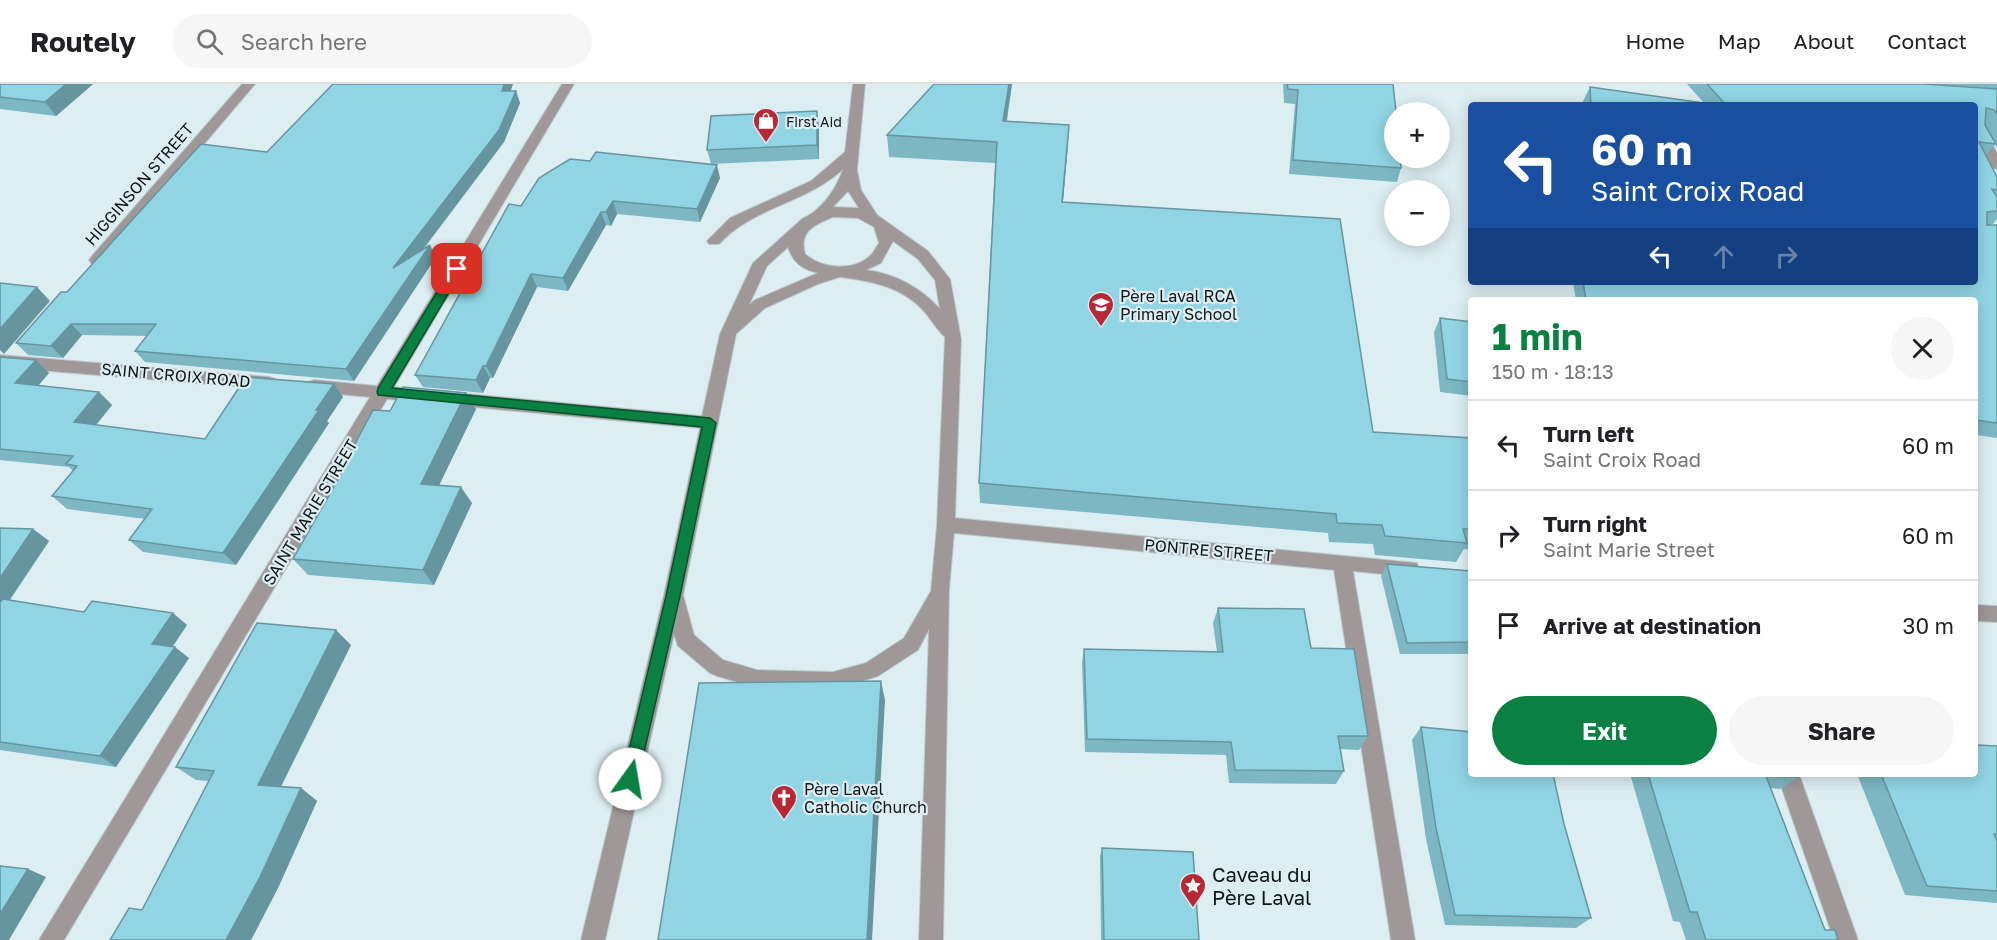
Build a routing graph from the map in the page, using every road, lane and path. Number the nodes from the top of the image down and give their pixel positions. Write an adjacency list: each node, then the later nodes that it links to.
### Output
1 (249, 84): 12 (street, HIGGINSON STREET)
2 (568, 84): 18 (street, SAINT MARIE STREET)
3 (858, 84): 5 (street)
4 (1978, 132): 6 (street)
5 (852, 153): 7 (street); 11 (street)
6 (1997, 165)
7 (850, 170): 8 (street); 9 (street)
8 (817, 216): 9 (street); 10 (street)
9 (877, 222): 13 (street); 15 (street)
10 (799, 230): 13 (street); 14 (street)
11 (714, 241)
12 (87, 272)
13 (843, 272): 14 (street); 15 (street)
14 (728, 334): 19 (street)
15 (953, 339): 20 (street)
16 (25, 344): 17 (street)
17 (5, 361): 18 (street, SAINT CROIX ROAD)
18 (383, 392): 19 (street, SAINT CROIX ROAD); 28 (street, SAINT MARIE STREET)
19 (710, 423): 24 (street)
20 (946, 525): 21 (street, PONTRE STREET); 23 (street)
21 (1342, 563): 22 (street, PONTRE STREET); 31 (street)
22 (1424, 570)
23 (940, 590): 24 (street); 30 (street)
24 (673, 596): 29 (street)
25 (1978, 613): 26 (street)
26 (1997, 614)
27 (1789, 777): 32 (street)
28 (51, 940)
29 (593, 940)
30 (931, 940)
31 (1403, 940)
32 (1846, 940)

